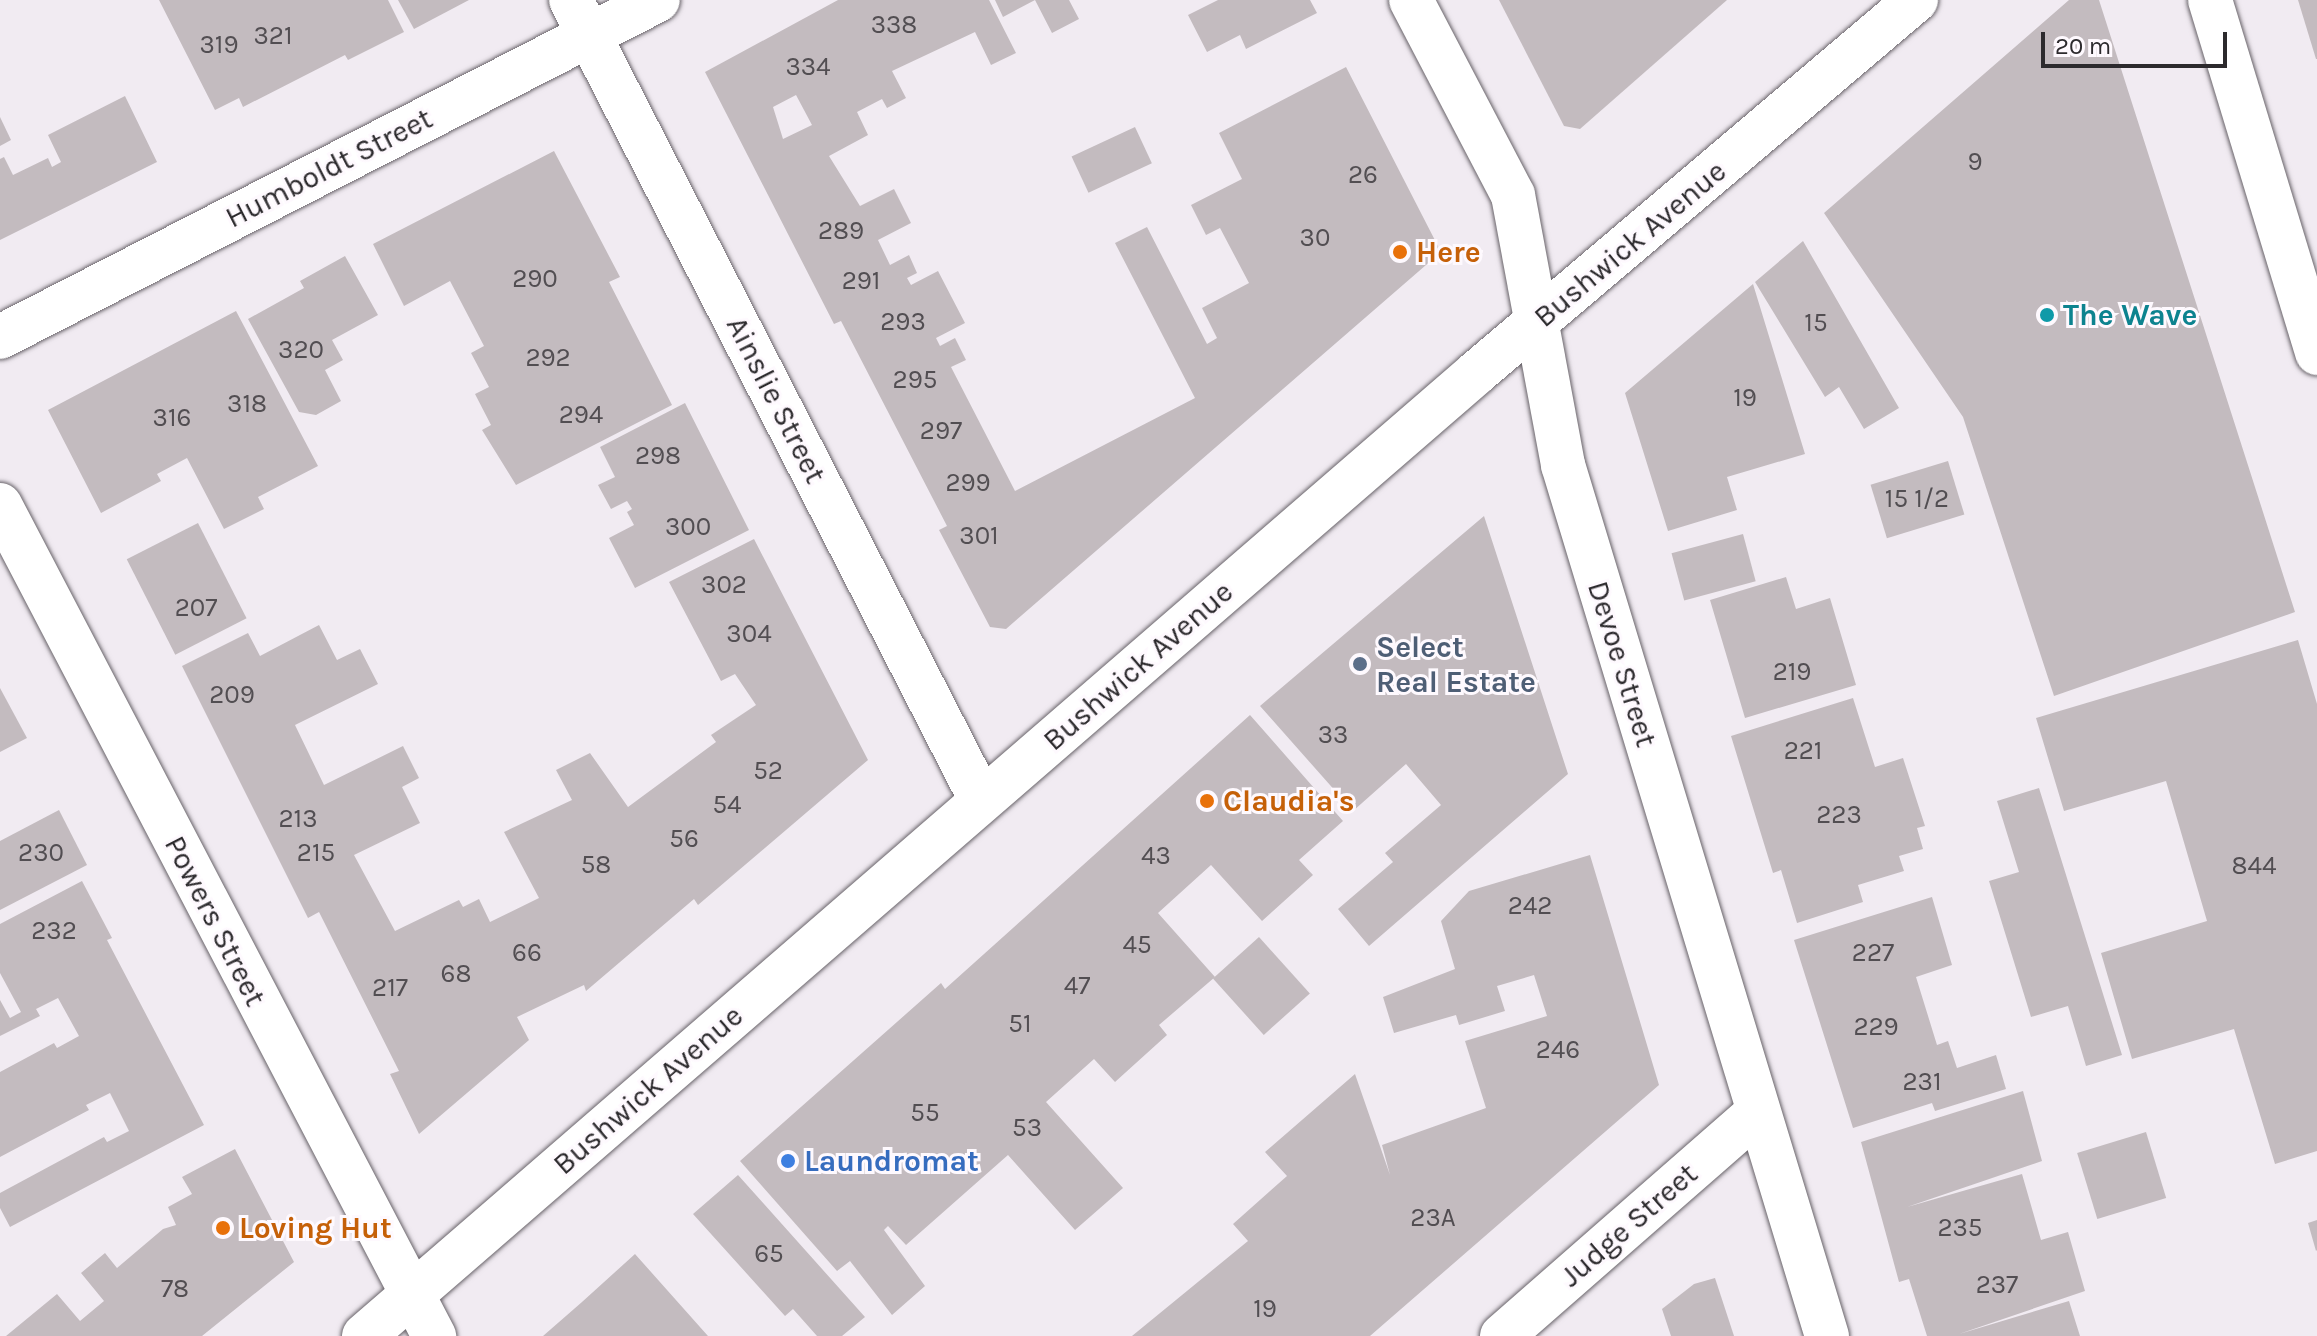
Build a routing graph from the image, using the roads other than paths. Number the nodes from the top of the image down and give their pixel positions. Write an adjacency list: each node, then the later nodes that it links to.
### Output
1 (658, 0): 5 (street, Humboldt Street)
2 (1411, 0): 6 (street, Devoe Street)
3 (1916, 0): 6 (street, Bushwick Avenue)
4 (2210, 0): 8 (street)
5 (580, 18): 7 (street, Humboldt Street); 10 (street, Ainslie Street)
6 (1536, 325): 10 (street, Bushwick Avenue); 11 (street, Devoe Street)
7 (0, 337)
8 (2315, 344)
9 (0, 505): 12 (street, Powers Street)
10 (981, 800): 12 (street, Bushwick Avenue)
11 (1757, 1113): 15 (street, Judge Street); 16 (street, Devoe Street)
12 (410, 1297): 13 (street, Bushwick Avenue); 14 (street, Powers Street)
13 (364, 1336)
14 (434, 1336)
15 (1502, 1336)
16 (1827, 1336)

